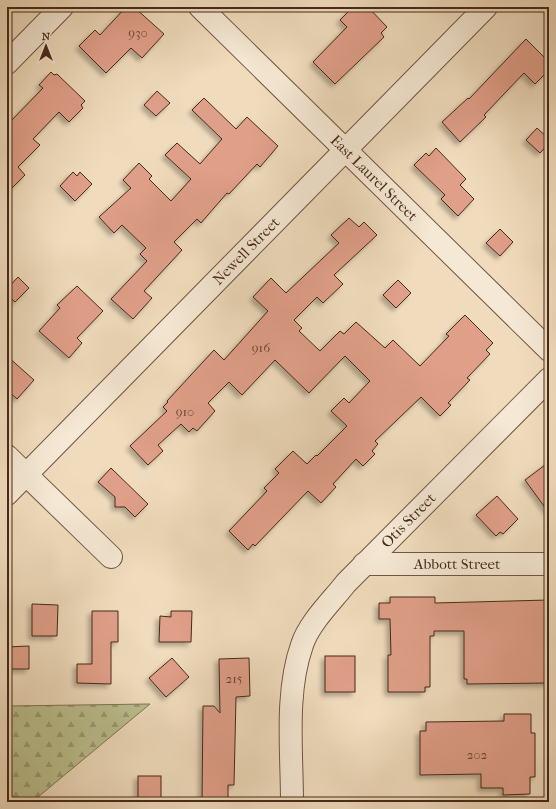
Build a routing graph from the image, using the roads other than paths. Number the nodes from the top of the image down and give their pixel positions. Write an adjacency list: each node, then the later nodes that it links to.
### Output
1 (62, 7): 4 (street)
2 (200, 7): 5 (street, East Laurel Street)
3 (486, 7): 5 (street, Newell Street)
4 (7, 63)
5 (345, 150): 6 (street, East Laurel Street); 9 (street, Newell Street)
6 (549, 350)
7 (549, 379): 12 (street, Otis Street)
8 (7, 456): 9 (street)
9 (26, 475): 10 (street, Newell Street); 11 (street)
10 (7, 494)
11 (111, 557)
12 (364, 564): 13 (street, Abbott Street); 14 (street, Otis Street)
13 (549, 564)
14 (292, 802)

